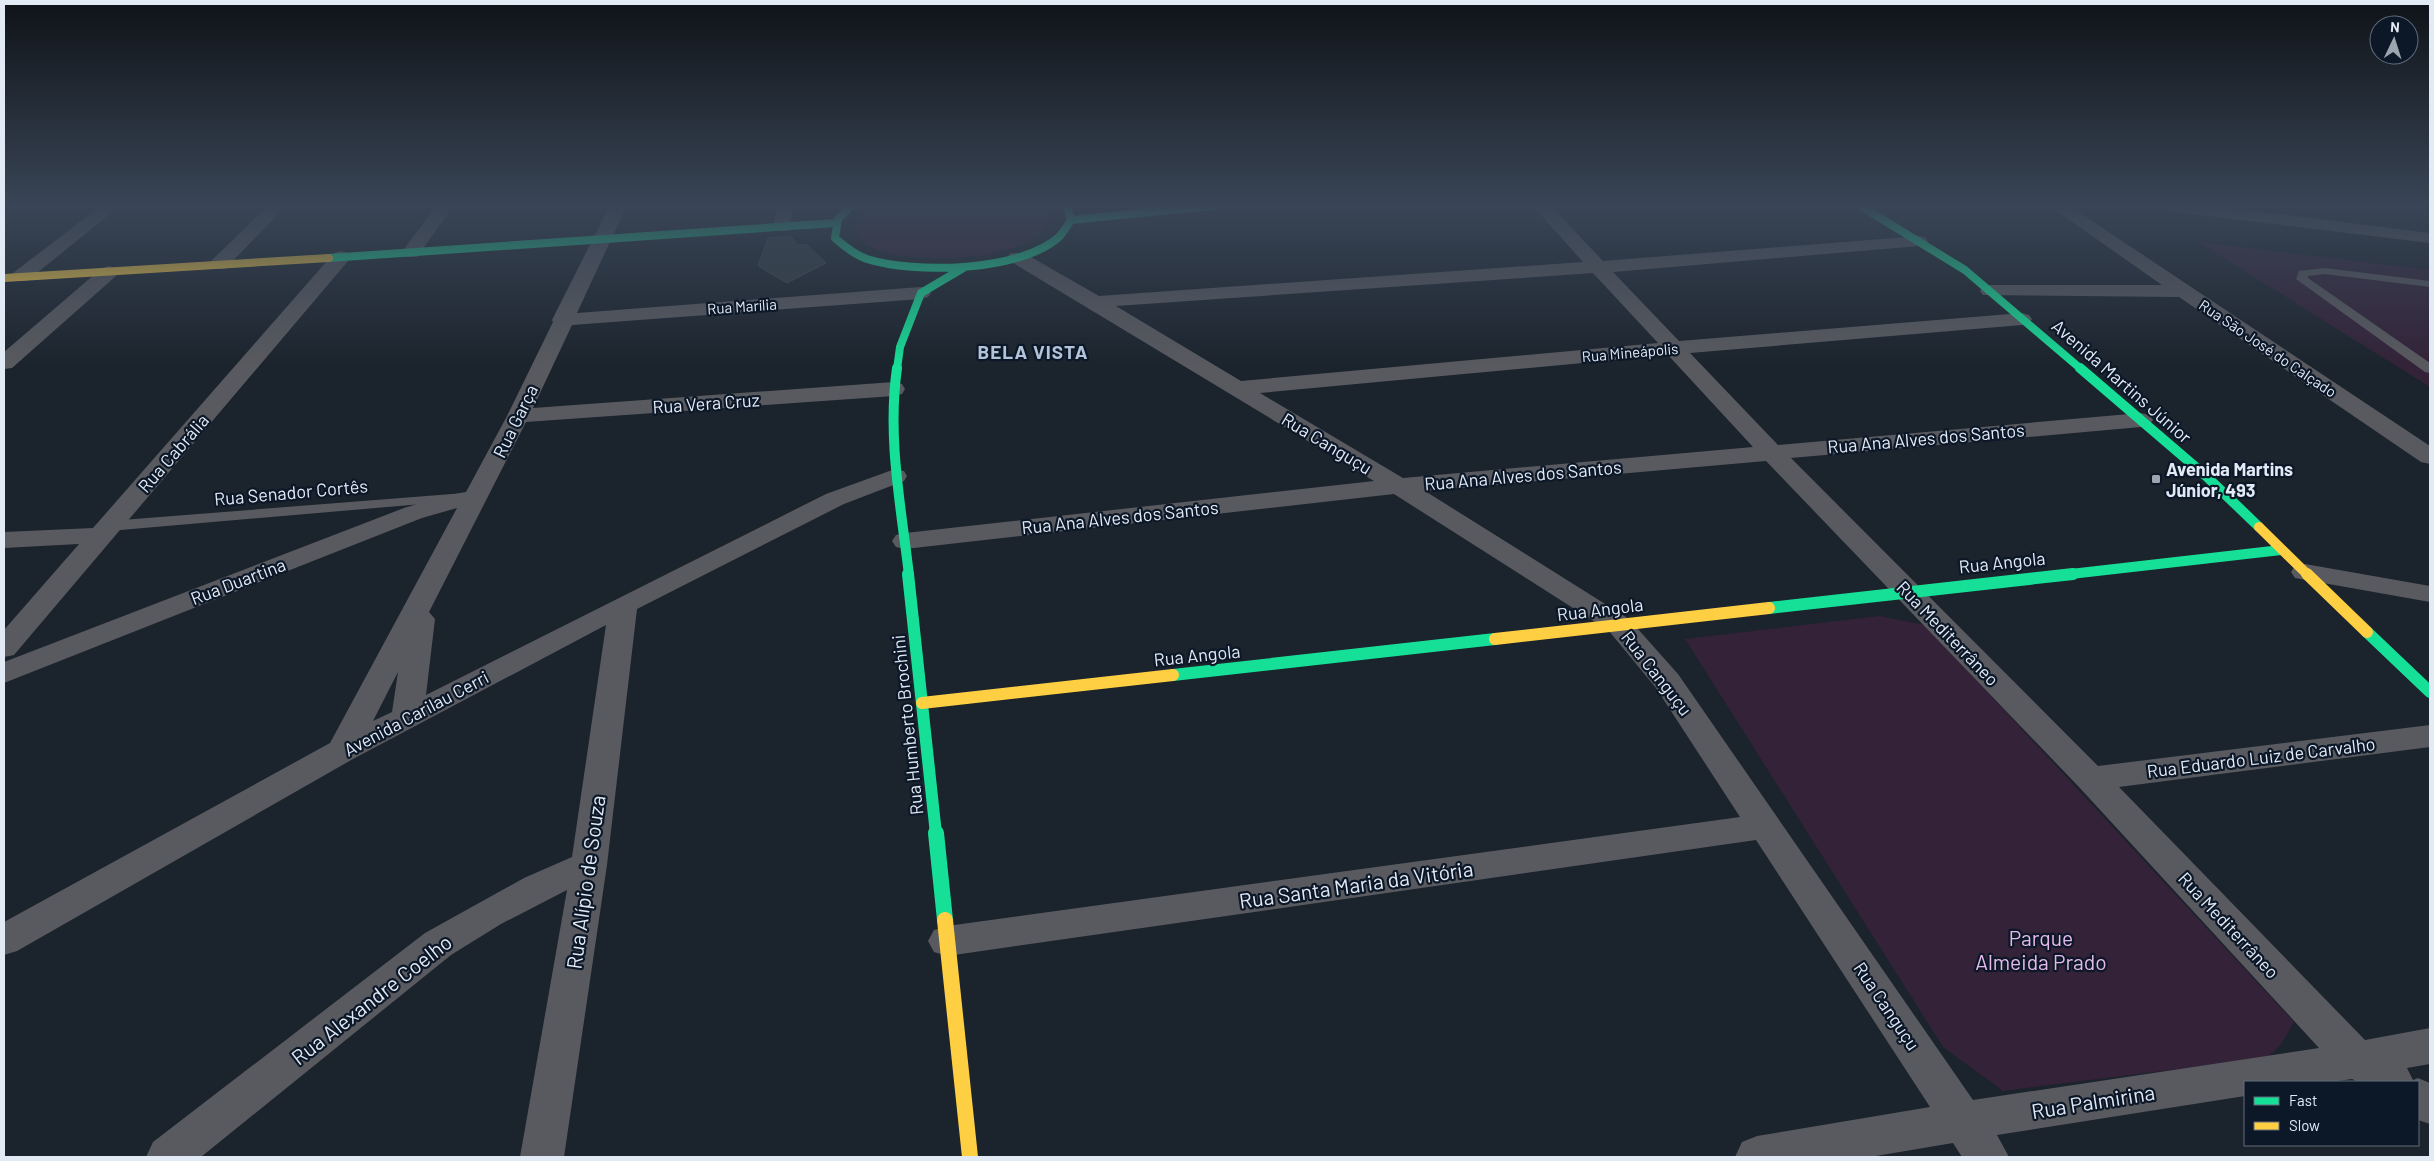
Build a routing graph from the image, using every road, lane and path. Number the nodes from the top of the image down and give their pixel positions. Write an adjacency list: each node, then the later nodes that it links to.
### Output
1 (38, 259): 18 (street)
2 (224, 259): 13 (street)
3 (320, 259): 13 (street)
4 (340, 259): 38 (street, Rua Cabrália)
5 (592, 259): 25 (street, Rua Garça)
6 (868, 259): 14 (street)
7 (1006, 259): 15 (street)
8 (1021, 259): 23 (street, Rua Canguçu)
9 (1592, 259): 16 (street, Rua Mediterrâneo)
10 (1696, 259): 16 (street)
11 (1948, 259): 21 (street, Avenida Martins Júnior)
12 (2135, 259): 20 (street, Rua São José do Calçado)
13 (218, 265): 17 (street)
14 (906, 267): 15 (street); 22 (street)
15 (965, 267): 22 (street)
16 (1600, 267): 23 (street); 26 (street, Rua Mediterrâneo)
17 (109, 272): 18 (street); 27 (street)
18 (12, 278)
19 (2430, 284): 28 (lane)
20 (2181, 290): 21 (street); 34 (street, Rua São José do Calçado)
21 (1990, 291): 24 (street, Avenida Martins Júnior)
22 (921, 293): 25 (street, Rua Marília); 30 (street, Rua Humberto Brochini)
23 (1094, 302): 29 (street, Rua Canguçu)
24 (2022, 319): 26 (street, Rua Mineápolis); 32 (street, Avenida Martins Júnior)
25 (562, 320): 31 (street, Rua Garça)
26 (1672, 348): 29 (street, Rua Mineápolis); 33 (street, Rua Mediterrâneo)
27 (4, 363)
28 (2430, 368)
29 (1238, 388): 36 (street, Rua Canguçu)
30 (894, 390): 31 (street, Rua Vera Cruz); 35 (street, Rua Humberto Brochini)
31 (518, 416): 37 (street, Rua Garça)
32 (2141, 420): 33 (street, Rua Ana Alves dos Santos); 41 (street, Avenida Martins Júnior)
33 (1771, 452): 36 (street, Rua Ana Alves dos Santos); 43 (street, Rua Mediterrâneo)
34 (2430, 457)
35 (896, 484): 40 (street, Rua Humberto Brochini); 46 (street, Avenida Carilau Cerri)
36 (1399, 486): 40 (street, Rua Ana Alves dos Santos); 47 (street, Rua Canguçu)
37 (476, 497): 38 (lane, Rua Senador Cortês); 45 (street, Rua Garça); 49 (street, Rua Duartina)
38 (105, 530): 39 (street); 48 (street, Rua Cabrália)
39 (4, 540)
40 (905, 541): 51 (street, Rua Humberto Brochini)
41 (2281, 550): 42 (street, Avenida Martins Júnior); 43 (street, Rua Angola)
42 (2305, 572): 44 (street); 50 (street, Avenida Martins Júnior)
43 (1906, 590): 47 (street, Rua Angola); 55 (street, Rua Mediterrâneo)
44 (2430, 594)
45 (423, 600): 52 (street, Rua Garça); 54 (street, Rua Garça)
46 (623, 605): 52 (street, Avenida Carilau Cerri); 57 (street, Rua Alípio de Souza)
47 (1619, 625): 51 (street, Rua Angola); 56 (street, Rua Canguçu)
48 (4, 648)
49 (4, 673)
50 (2430, 692)
51 (922, 703): 59 (street, Rua Humberto Brochini)
52 (407, 717): 54 (street, Avenida Carilau Cerri)
53 (2430, 736): 55 (street, Rua Eduardo Luiz de Carvalho)
54 (342, 751): 58 (street, Avenida Carilau Cerri)
55 (2091, 779): 61 (street, Rua Mediterrâneo)
56 (1766, 826): 59 (street, Rua Santa Maria da Vitória); 65 (street, Rua Canguçu)
57 (589, 865): 66 (street, Rua Alexandre Coelho); 67 (street, Rua Alípio de Souza)
58 (4, 940)
59 (947, 941): 68 (street, Rua Humberto Brochini)
60 (2430, 1046): 61 (street, Rua Palmirina)
61 (2357, 1060): 62 (street); 65 (street, Rua Palmirina)
62 (2391, 1081)
63 (2419, 1098): 64 (street)
64 (2430, 1105)
65 (1963, 1121): 69 (street, Rua Palmirina); 70 (street, Rua Canguçu)
66 (168, 1157)
67 (542, 1157)
68 (970, 1157)
69 (1757, 1157)
70 (1987, 1157)

